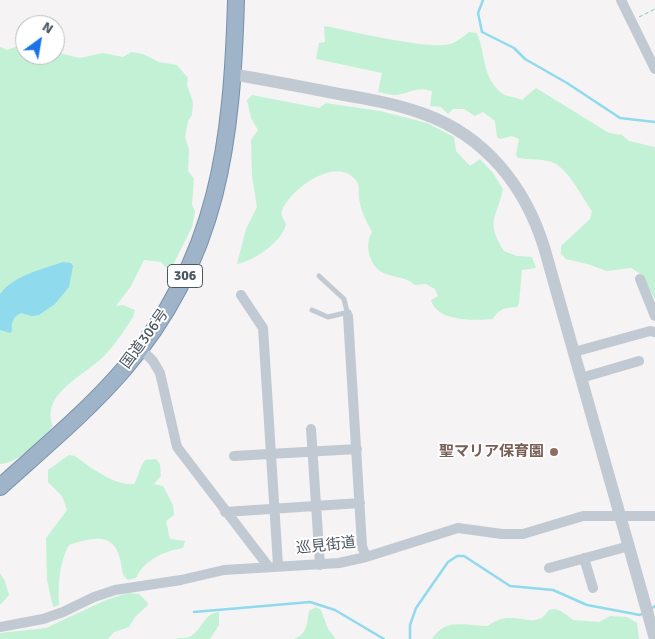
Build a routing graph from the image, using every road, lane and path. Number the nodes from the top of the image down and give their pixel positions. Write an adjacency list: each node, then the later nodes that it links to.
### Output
1 (236, 0): 6 (highway, 国道306号 / 306)
2 (621, 0): 4 (street)
3 (655, 10): 4 (path)
4 (631, 21): 5 (street)
5 (655, 69)
6 (231, 74): 14 (highway, 国道306号 / 306); 15 (street)
7 (318, 276): 11 (lane)
8 (640, 279): 12 (street)
9 (241, 295): 21 (street)
10 (312, 310): 11 (lane)
11 (348, 314): 19 (street)
12 (655, 316)
13 (655, 332): 15 (street)
14 (140, 348): 23 (highway, 国道306号 / 306); 27 (street)
15 (574, 352): 17 (street)
16 (639, 361): 17 (street)
17 (581, 378): 29 (street)
18 (311, 429): 20 (street)
19 (357, 449): 20 (street); 24 (street)
20 (313, 452): 21 (street); 25 (street)
21 (271, 454): 22 (street); 26 (street)
22 (234, 456)
23 (0, 487)
24 (360, 503): 25 (street); 31 (street)
25 (316, 506): 26 (street); 33 (street)
26 (274, 508): 27 (street); 34 (street)
27 (225, 512): 34 (street)
28 (655, 516): 29 (street, 巡見街道)
29 (621, 517): 30 (street); 31 (street, 巡見街道)
30 (629, 546): 32 (street); 37 (street)
31 (366, 557): 33 (street, 巡見街道)
32 (584, 558): 35 (street); 36 (street)
33 (320, 565): 34 (street, 巡見街道)
34 (273, 566): 38 (street, 巡見街道)
35 (549, 568)
36 (593, 588)
37 (649, 614): 39 (street)
38 (0, 627)
39 (655, 639)

